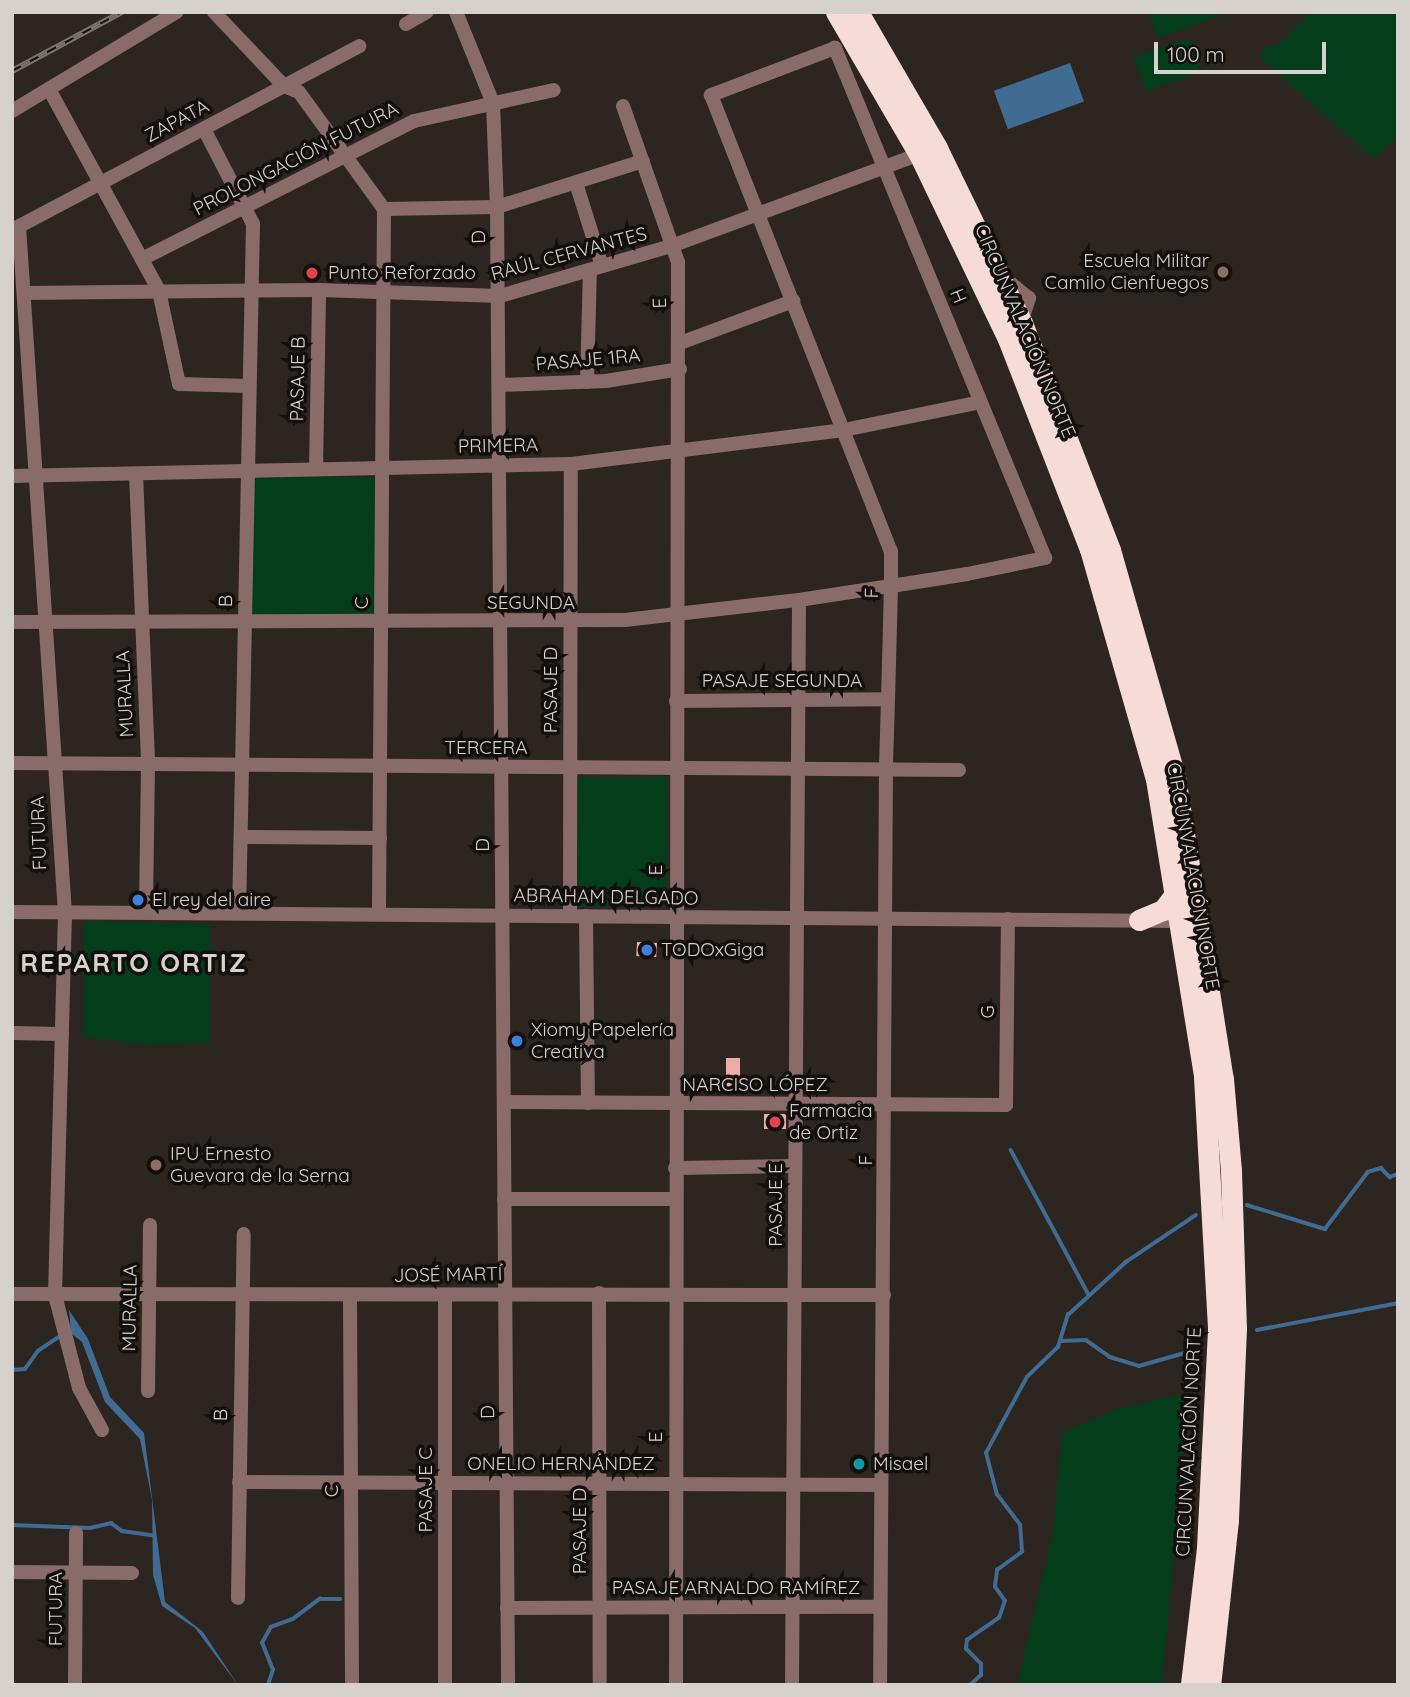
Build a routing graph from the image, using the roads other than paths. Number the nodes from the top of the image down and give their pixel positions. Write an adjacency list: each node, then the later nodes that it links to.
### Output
1 (177, 12): 10 (street)
2 (214, 12): 9 (street)
3 (428, 12): 7 (street)
4 (456, 12): 13 (street, D)
5 (836, 12): 17 (highway, CIRCUNVALACIÓN NORTE)
6 (858, 12): 17 (highway, CIRCUNVALACIÓN NORTE)
7 (406, 24)
8 (359, 46): 9 (street, ZAPATA)
9 (284, 86): 16 (street, ZAPATA); 18 (street)
10 (49, 89): 15 (street); 21 (street)
11 (554, 90): 13 (street, PROLONGACIÓN FUTURA)
12 (710, 95): 20 (street, H); 26 (street, F)
13 (493, 103): 18 (street, PROLONGACIÓN FUTURA); 24 (street, D)
14 (623, 106): 19 (street, E)
15 (12, 111)
16 (204, 129): 21 (street, ZAPATA); 23 (street, B)
17 (928, 151): 20 (street, RAÚL CERVANTES); 31 (highway, CIRCUNVALACIÓN NORTE); 32 (highway, CIRCUNVALACIÓN NORTE)
18 (344, 154): 23 (street, PROLONGACIÓN FUTURA); 25 (street)
19 (643, 160): 22 (street); 28 (street, E)
20 (884, 167): 26 (street, RAÚL CERVANTES); 46 (street, H)
21 (100, 183): 27 (street, ZAPATA); 29 (street)
22 (576, 183): 24 (street); 30 (street)
23 (245, 204): 29 (street, PROLONGACIÓN FUTURA); 33 (street, B)
24 (497, 208): 25 (street); 38 (street, D)
25 (384, 209): 36 (street, C)
26 (758, 215): 28 (street, RAÚL CERVANTES); 39 (street, F)
27 (15, 228): 37 (street, FUTURA)
28 (674, 245): 30 (street, RAÚL CERVANTES); 41 (street, E)
29 (142, 260): 35 (street)
30 (596, 268): 38 (street, RAÚL CERVANTES); 43 (street)
31 (978, 271): 32 (street); 40 (highway, CIRCUNVALACIÓN NORTE)
32 (999, 274): 40 (highway, CIRCUNVALACIÓN NORTE)
33 (251, 290): 34 (street, RAÚL CERVANTES); 35 (street, RAÚL CERVANTES); 45 (street, B)
34 (318, 290): 36 (street, RAÚL CERVANTES); 52 (street, PASAJE B)
35 (159, 291): 37 (street, RAÚL CERVANTES); 45 (street)
36 (385, 292): 38 (street, RAÚL CERVANTES); 51 (street, C)
37 (25, 293): 55 (street, FUTURA)
38 (500, 296): 44 (street, D)
39 (793, 302): 41 (street); 47 (street, F)
40 (1015, 331): 84 (highway, CIRCUNVALACIÓN NORTE); 98 (highway, CIRCUNVALACIÓN NORTE)
41 (680, 343): 42 (street, E)
42 (680, 369): 43 (street, PASAJE 1RA); 48 (street, E)
43 (587, 382): 44 (street, PASAJE 1RA)
44 (500, 385): 50 (street, D)
45 (249, 386): 53 (street, B)
46 (980, 402): 47 (street, PRIMERA); 57 (street, H)
47 (844, 430): 48 (street, PRIMERA); 58 (street, F)
48 (679, 451): 49 (street, PRIMERA); 60 (street, E)
49 (571, 464): 50 (street, PRIMERA); 67 (street, PASAJE D)
50 (500, 466): 51 (street, PRIMERA); 66 (street, D)
51 (382, 468): 52 (street, PRIMERA); 65 (street, C)
52 (316, 469): 53 (street, PRIMERA)
53 (247, 470): 54 (street, PRIMERA); 61 (street, B)
54 (136, 474): 55 (street, PRIMERA); 62 (street, MURALLA)
55 (37, 475): 56 (street, PRIMERA); 63 (street, FUTURA)
56 (12, 476)
57 (1045, 558): 58 (street, SEGUNDA)
58 (898, 585): 59 (street, SEGUNDA); 68 (street, F)
59 (799, 600): 60 (street, SEGUNDA); 70 (street, PASAJE E)
60 (677, 614): 67 (street, SEGUNDA); 69 (street, E)
61 (244, 618): 62 (street, SEGUNDA); 65 (street, SEGUNDA); 74 (street, B)
62 (141, 620): 63 (street, SEGUNDA); 73 (street, MURALLA)
63 (47, 621): 64 (street, SEGUNDA); 72 (street, FUTURA)
64 (12, 622)
65 (381, 622): 66 (street, SEGUNDA); 75 (street, C)
66 (501, 622): 67 (street, SEGUNDA); 76 (street, D)
67 (570, 622): 77 (street, PASAJE D)
68 (888, 699): 70 (street, PASAJE SEGUNDA); 79 (street, F)
69 (676, 701): 70 (street, PASAJE SEGUNDA); 78 (street, E)
70 (798, 702): 80 (street, PASAJE E)
71 (12, 763): 72 (street, TERCERA)
72 (56, 763): 73 (street, TERCERA); 87 (street, FUTURA)
73 (148, 765): 74 (street, TERCERA); 86 (street, MURALLA)
74 (242, 765): 75 (street, TERCERA); 82 (street, B)
75 (380, 766): 76 (street, TERCERA); 83 (street, C)
76 (502, 767): 77 (street, TERCERA); 90 (street, D)
77 (570, 768): 78 (street, TERCERA); 91 (street, PASAJE D)
78 (676, 768): 80 (street, TERCERA); 93 (street, E)
79 (886, 768): 80 (street, TERCERA); 81 (street, TERCERA); 95 (street, F)
80 (798, 769): 94 (street, PASAJE E)
81 (959, 770)
82 (241, 837): 83 (street); 88 (street, B)
83 (380, 838): 89 (street, C)
84 (1175, 894): 97 (highway); 98 (highway, CIRCUNVALACIÓN NORTE)
85 (12, 912): 87 (street, ABRAHAM DELGADO)
86 (146, 912): 87 (street, ABRAHAM DELGADO); 88 (street, ABRAHAM DELGADO)
87 (65, 913): 100 (street, FUTURA)
88 (239, 913): 89 (street, ABRAHAM DELGADO)
89 (379, 914): 90 (street, ABRAHAM DELGADO)
90 (502, 915): 91 (street, ABRAHAM DELGADO); 101 (street, D)
91 (570, 915): 92 (street, ABRAHAM DELGADO)
92 (586, 916): 93 (street, ABRAHAM DELGADO); 102 (street)
93 (674, 917): 94 (street, ABRAHAM DELGADO); 104 (street, E)
94 (797, 917): 95 (street, ABRAHAM DELGADO); 103 (street, PASAJE E)
95 (885, 918): 96 (street, ABRAHAM DELGADO); 105 (street, F)
96 (1008, 919): 97 (street, ABRAHAM DELGADO); 106 (street, G)
97 (1139, 920): 98 (street, ABRAHAM DELGADO)
98 (1190, 920): 152 (highway, CIRCUNVALACIÓN NORTE); 153 (highway, CIRCUNVALACIÓN NORTE)
99 (12, 1033): 100 (street)
100 (62, 1034): 118 (street, FUTURA)
101 (504, 1102): 102 (street, NARCISO LÓPEZ); 109 (street, D)
102 (588, 1102): 104 (street, NARCISO LÓPEZ)
103 (796, 1104): 104 (street, NARCISO LÓPEZ); 105 (street, NARCISO LÓPEZ); 107 (street, PASAJE E)
104 (675, 1105): 108 (street, E)
105 (886, 1105): 106 (street, NARCISO LÓPEZ); 120 (street, F)
106 (1006, 1105)
107 (795, 1166): 108 (street); 117 (street, PASAJE E)
108 (675, 1168): 110 (street, E)
109 (504, 1199): 110 (street); 113 (street, D)
110 (675, 1199): 116 (street, E)
111 (150, 1225): 121 (street, MURALLA)
112 (244, 1234): 122 (street, B)
113 (506, 1293): 114 (street, JOSÉ MARTÍ); 119 (street, JOSÉ MARTÍ); 128 (street, D)
114 (599, 1293): 116 (street, JOSÉ MARTÍ); 130 (street, PASAJE D)
115 (12, 1294): 118 (street, JOSÉ MARTÍ)
116 (675, 1294): 117 (street, JOSÉ MARTÍ); 131 (street, E)
117 (794, 1294): 120 (street, JOSÉ MARTÍ); 132 (street, PASAJE E)
118 (55, 1295): 121 (street, JOSÉ MARTÍ); 125 (street, FUTURA)
119 (445, 1295): 123 (street, JOSÉ MARTÍ); 129 (street, PASAJE C)
120 (884, 1295): 133 (street, F)
121 (149, 1296): 122 (street, JOSÉ MARTÍ); 124 (street, MURALLA)
122 (243, 1297): 123 (street, JOSÉ MARTÍ); 126 (street, B)
123 (350, 1297): 127 (street, C)
124 (148, 1391)
125 (102, 1430)
126 (239, 1482): 127 (street, ONELIO HERNÁNDEZ); 138 (street, B)
127 (351, 1482): 129 (street, ONELIO HERNÁNDEZ); 145 (street, C)
128 (507, 1482): 129 (street, ONELIO HERNÁNDEZ); 130 (street, ONELIO HERNÁNDEZ); 142 (street, D)
129 (445, 1483): 146 (street, PASAJE C)
130 (599, 1484): 131 (street, ONELIO HERNÁNDEZ); 139 (street, PASAJE D)
131 (675, 1484): 132 (street, ONELIO HERNÁNDEZ); 140 (street, E)
132 (794, 1485): 133 (street, ONELIO HERNÁNDEZ); 143 (street, PASAJE E)
133 (881, 1485): 141 (street, F)
134 (76, 1533): 136 (street, FUTURA)
135 (12, 1572): 136 (street)
136 (76, 1572): 137 (street); 144 (street, FUTURA)
137 (132, 1573)
138 (238, 1598)
139 (600, 1607): 140 (street, PASAJE ARNALDO RAMÍREZ); 142 (street, PASAJE ARNALDO RAMÍREZ); 148 (street, PASAJE D)
140 (676, 1607): 143 (street, PASAJE ARNALDO RAMÍREZ); 149 (street, E)
141 (880, 1607): 143 (street, PASAJE ARNALDO RAMÍREZ); 151 (street, F)
142 (507, 1608): 147 (street, D)
143 (793, 1608): 150 (street, PASAJE E)
144 (75, 1685)
145 (352, 1685)
146 (445, 1685)
147 (508, 1685)
148 (600, 1685)
149 (676, 1685)
150 (792, 1685)
151 (880, 1685)
152 (1191, 1685)
153 (1210, 1685)

